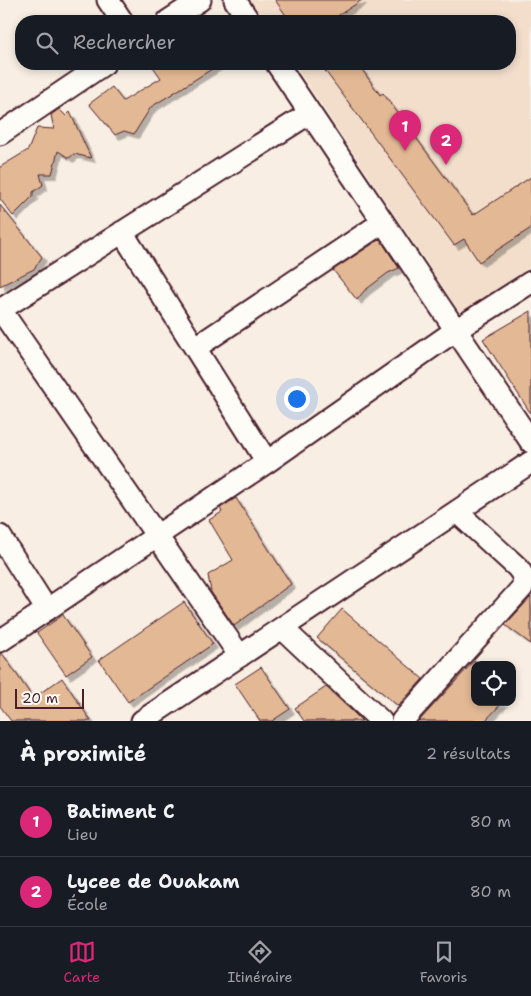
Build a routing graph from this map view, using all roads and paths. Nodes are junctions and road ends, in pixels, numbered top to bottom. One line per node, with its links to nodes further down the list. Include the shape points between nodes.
1 (108, 0): 4 (street)
2 (200, 0): 5 (street)
3 (235, 0): 6 (street)
4 (118, 15)
5 (177, 15)
6 (245, 15)
7 (95, 70): 10 (street)
8 (281, 70): 9 (street)
9 (310, 113): 11 (street); 12 (street)
10 (0, 134)
11 (383, 222): 15 (street); 16 (street)
12 (122, 232): 14 (street); 16 (street)
13 (531, 282): 15 (street)
14 (0, 310): 22 (street)
15 (456, 330): 17 (street); 18 (street)
16 (195, 348): 18 (street)
17 (531, 442)
18 (267, 462): 22 (street)
19 (531, 462): 20 (street)
20 (457, 512): 24 (street); 29 (street, via 517,567 524,582)
21 (0, 536): 23 (street)
22 (157, 536): 23 (street); 26 (street)
23 (47, 610): 25 (street)
24 (282, 628): 26 (street); 28 (street)
25 (0, 641)
26 (240, 656): 27 (street)
27 (142, 721)
28 (381, 721)
29 (402, 721)

